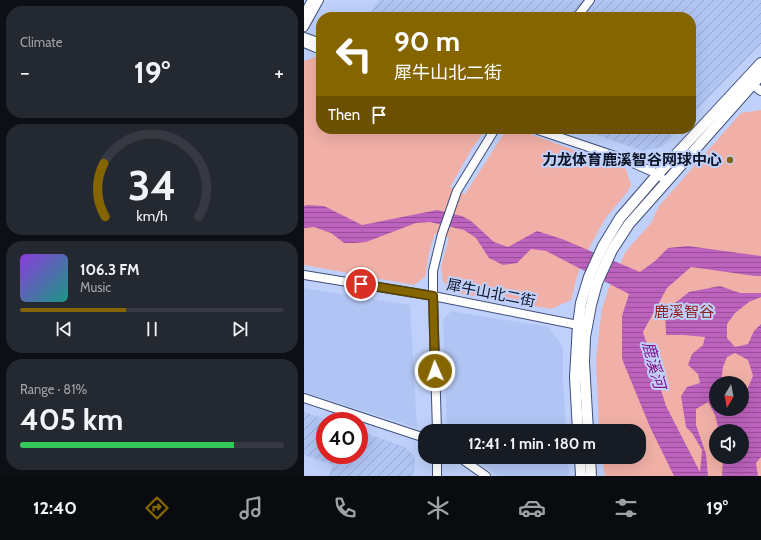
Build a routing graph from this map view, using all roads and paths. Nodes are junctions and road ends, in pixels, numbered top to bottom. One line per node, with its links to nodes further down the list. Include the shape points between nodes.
1 (312, 0): 5 (street)
2 (320, 0): 6 (street)
3 (590, 0): 4 (street)
4 (581, 12)
5 (304, 14)
6 (304, 27)
7 (304, 37): 8 (street)
8 (316, 41)
9 (304, 43): 10 (street)
10 (316, 48)
11 (761, 63): 15 (main road)
12 (761, 75): 13 (main road)
13 (752, 84): 14 (street); 21 (main road)
14 (761, 91)
15 (696, 133)
16 (493, 134): 24 (street, via 458,191 442,234 433,272)
17 (550, 134): 20 (street)
18 (566, 134): 20 (street, via 631,157)
19 (695, 134): 20 (main road)
20 (660, 172): 21 (street); 22 (main road)
21 (669, 178): 22 (main road)
22 (625, 221): 25 (main road, via 600,252 589,277)
23 (304, 274): 24 (street, 犀牛山北二街)
24 (433, 296): 26 (street, 犀牛山北二街); 28 (street)
25 (586, 304): 26 (main road); 30 (main road, via 584,362)
26 (578, 325): 29 (main road, via 575,376)
27 (304, 398): 31 (street)
28 (437, 424)
29 (578, 424)
30 (588, 424)
31 (418, 436)
32 (437, 464): 36 (street)
33 (469, 464): 37 (street)
34 (580, 464): 38 (main road)
35 (590, 464): 39 (main road)
36 (437, 476)
37 (486, 476)
38 (581, 476)
39 (591, 476)

